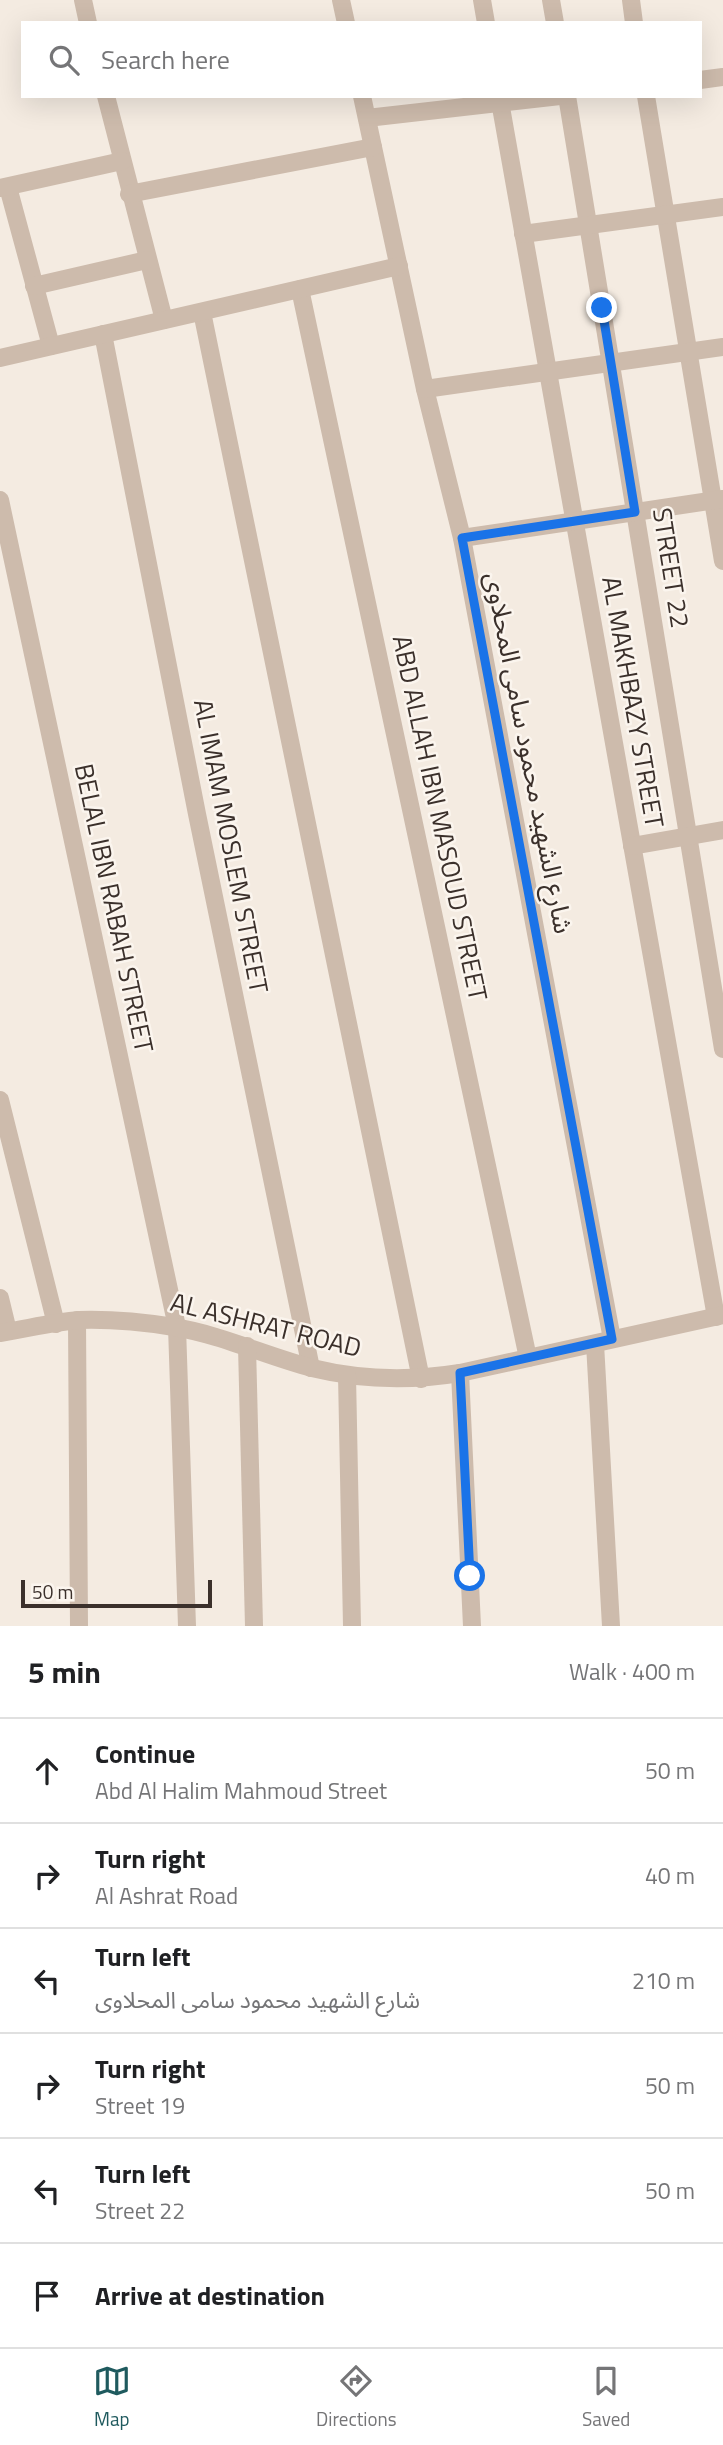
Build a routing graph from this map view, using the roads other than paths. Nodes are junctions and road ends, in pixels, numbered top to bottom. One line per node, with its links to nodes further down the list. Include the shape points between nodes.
1 (83, 0): 6 (street)
2 (341, 0): 7 (street)
3 (482, 0): 8 (street)
4 (551, 0): 9 (street)
5 (631, 0): 10 (street)
6 (88, 21)
7 (346, 21)
8 (486, 21)
9 (555, 21)
10 (634, 21)
11 (723, 77): 12 (street)
12 (702, 80)
13 (106, 98): 21 (street)
14 (362, 98): 19 (street, شارع الشهيد محمود سامى المحلاوى)
15 (530, 98): 18 (street)
16 (567, 98): 26 (street, STREET 22)
17 (646, 98): 25 (street)
18 (499, 100): 19 (street); 27 (street, AL MAKHBAZY STREET)
19 (367, 118): 20 (street, شارع الشهيد محمود سامى المحلاوى)
20 (373, 147): 23 (street); 29 (street, شارع الشهيد محمود سامى المحلاوى)
21 (121, 161): 22 (street); 23 (street)
22 (4, 188): 30 (street)
23 (129, 194): 28 (street)
24 (723, 207): 25 (street)
25 (666, 215): 26 (street); 37 (street)
26 (588, 225): 27 (street); 39 (street, STREET 22)
27 (523, 234): 40 (street, AL MAKHBAZY STREET)
28 (147, 260): 30 (street); 33 (street)
29 (399, 266): 31 (street); 41 (street, شارع الشهيد محمود سامى المحلاوى)
30 (34, 286): 35 (street)
31 (300, 289): 32 (street); 61 (street, ABD ALLAH IBN MASOUD STREET)
32 (202, 312): 33 (street); 65 (street)
33 (164, 320): 34 (street)
34 (103, 334): 35 (street); 62 (street, AL IMAM MOSLEM STREET)
35 (51, 346): 38 (street)
36 (723, 347): 37 (street)
37 (688, 352): 39 (street); 43 (street)
38 (0, 358)
39 (611, 363): 40 (street); 44 (street, STREET 22)
40 (548, 372): 41 (street); 45 (street, AL MAKHBAZY STREET)
41 (425, 389): 46 (street, شارع الشهيد محمود سامى المحلاوى)
42 (0, 500): 57 (street, BELAL IBN RABAH STREET)
43 (718, 500): 44 (street); 47 (street)
44 (635, 512): 45 (street); 49 (street, STREET 22)
45 (575, 521): 46 (street); 50 (street, AL MAKHBAZY STREET)
46 (462, 538): 59 (street, شارع الشهيد محمود سامى المحلاوى)
47 (723, 561)
48 (723, 830): 49 (street)
49 (688, 836): 50 (street); 51 (street, STREET 22)
50 (632, 846): 54 (street, AL MAKHBAZY STREET)
51 (723, 1049)
52 (0, 1100): 56 (street)
53 (0, 1298): 58 (street)
54 (720, 1316): 59 (street, AL ASHRAT ROAD)
55 (77, 1320): 56 (street, AL ASHRAT ROAD); 57 (street, AL ASHRAT ROAD); 66 (street)
56 (56, 1324): 58 (street, AL ASHRAT ROAD)
57 (177, 1327): 60 (street, AL ASHRAT ROAD); 67 (street, BELAL IBN RABAH STREET)
58 (4, 1332)
59 (604, 1342): 61 (street, AL ASHRAT ROAD); 71 (street, شارع الشهيد محمود سامى المحلاوى)
60 (247, 1346): 62 (street, AL ASHRAT ROAD); 68 (street)
61 (528, 1358): 63 (street, AL ASHRAT ROAD)
62 (311, 1368): 64 (street, AL ASHRAT ROAD)
63 (460, 1373): 65 (street, AL ASHRAT ROAD); 70 (street)
64 (347, 1375): 65 (street, AL ASHRAT ROAD); 69 (street)
65 (421, 1379)
66 (79, 1626)
67 (187, 1626)
68 (254, 1626)
69 (352, 1626)
70 (472, 1626)
71 (611, 1626)

